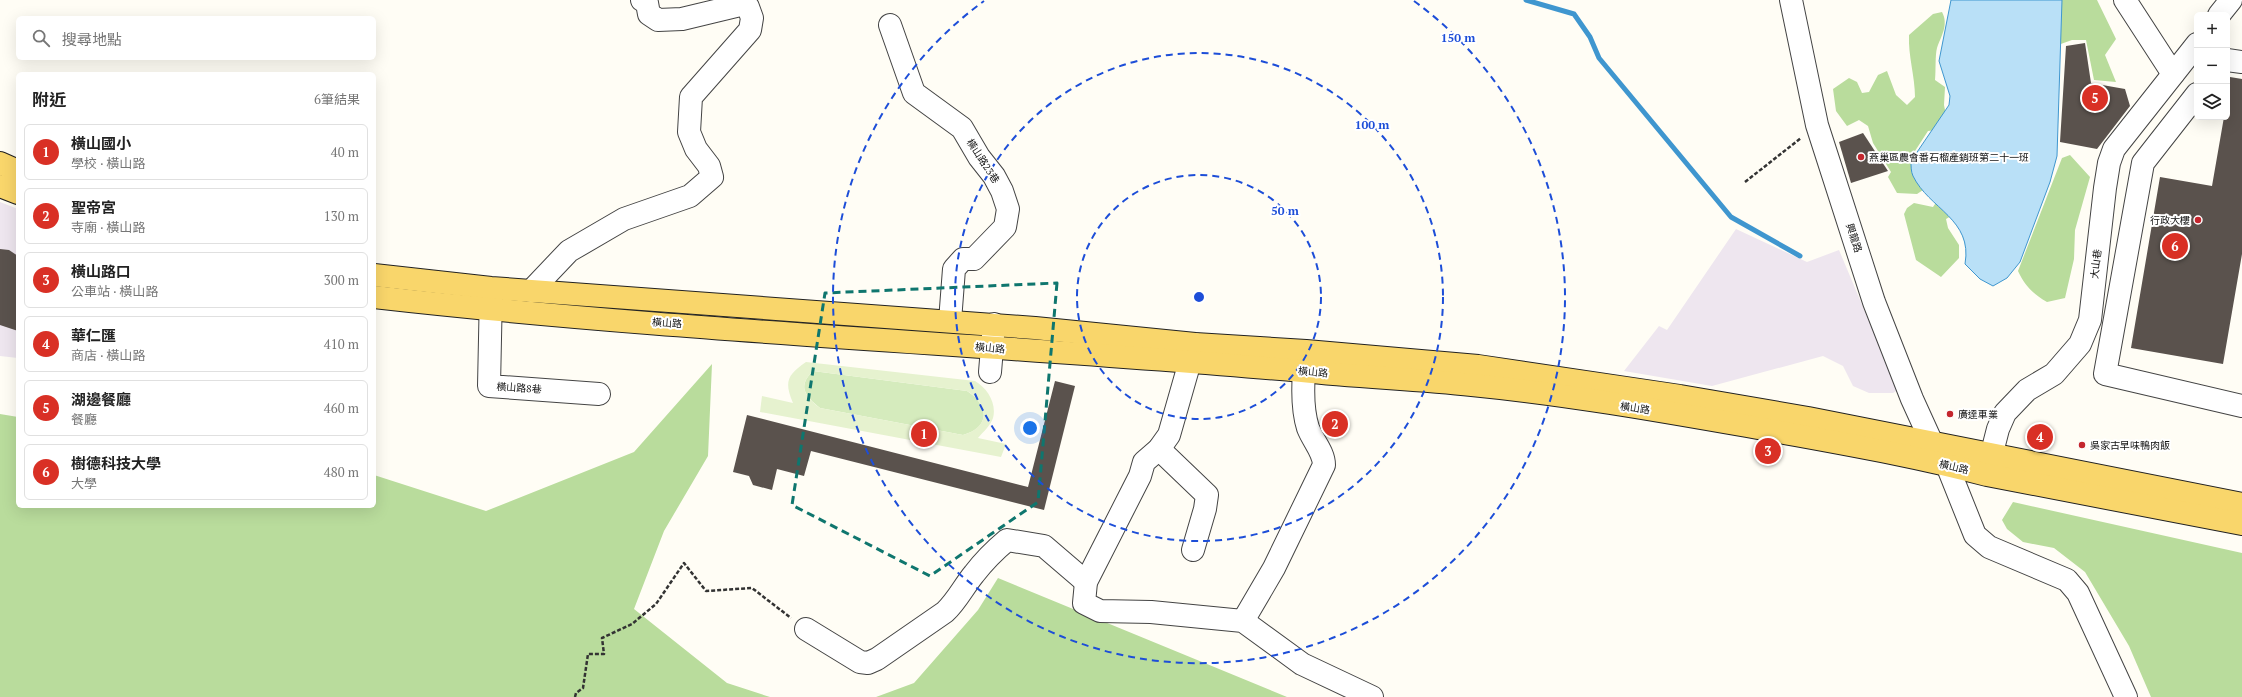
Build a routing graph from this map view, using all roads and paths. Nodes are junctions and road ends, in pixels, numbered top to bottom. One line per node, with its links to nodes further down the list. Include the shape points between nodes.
1 (642, 0): 20 (street, via 647,3 649,14 658,20 682,19 740,5 748,7 752,18 750,30 691,97 689,132 696,149 710,166 712,176 690,196 624,220 569,251)
2 (1791, 0): 12 (street, 興龍路)
3 (2125, 0): 10 (street)
4 (2231, 0): 5 (street)
5 (2222, 12)
6 (890, 25): 23 (street, 橫山路23巷, via 914,93 962,128 994,176 1008,209 1005,227 991,243 974,259 963,259 954,269)
7 (2194, 48): 10 (street, 大山巷)
8 (2230, 60): 9 (street)
9 (2242, 62)
10 (2173, 74): 34 (street, 大山巷, via 2114,149 2109,163 2090,320 2080,344 2054,374 2027,390 2005,413)
11 (2194, 98): 30 (street, via 2143,163 2105,374)
12 (1817, 125): 15 (path); 31 (street, 興龍路, via 1874,302)
13 (0, 163): 14 (main road)
14 (16, 170)
15 (1745, 182)
16 (0, 186): 17 (main road)
17 (16, 192)
18 (376, 275): 19 (main road, 橫山路)
19 (490, 288): 20 (main road, 橫山路); 22 (street, 橫山路8巷)
20 (531, 291): 23 (main road, 橫山路)
21 (376, 297): 22 (main road, 橫山路)
22 (491, 310): 25 (main road, 橫山路); 29 (street, 橫山路8巷, via 489,386)
23 (950, 321): 24 (main road, 橫山路)
24 (994, 324): 25 (street); 26 (main road, 橫山路)
25 (992, 348): 26 (main road, 橫山路); 28 (street)
26 (1193, 353): 27 (main road, 橫山路); 32 (street, via 1168,435)
27 (1305, 361): 31 (main road, 橫山路, via 1478,366 1808,418); 33 (main road, 橫山路, via 1666,412); 39 (street, via 1305,413 1308,428 1324,458 1324,465 1274,568)
28 (990, 372)
29 (599, 394)
30 (2242, 406)
31 (1932, 443): 33 (street, 興龍路); 34 (main road, 橫山路)
32 (1159, 449): 37 (street, via 1207,495); 38 (street, via 1144,462 1140,476)
33 (1947, 465): 34 (main road, 橫山路); 43 (street, 興龍路, via 1976,535 1989,547 2067,580 2078,593)
34 (1989, 465): 35 (main road, 橫山路); 36 (main road, 橫山路)
35 (2242, 504)
36 (2242, 524)
37 (1193, 550)
38 (1086, 582): 39 (street, via 1084,603 1100,611 1151,612); 40 (street, via 1044,546 1007,540 974,574 945,612 872,661 860,662)
39 (1243, 621): 42 (street, via 1302,664)
40 (806, 629): 41 (path, via 752,588 706,592 684,563 656,604 632,624 602,638 604,654 588,654 583,688 576,693)
41 (576, 697)
42 (1372, 697)
43 (2126, 697)

